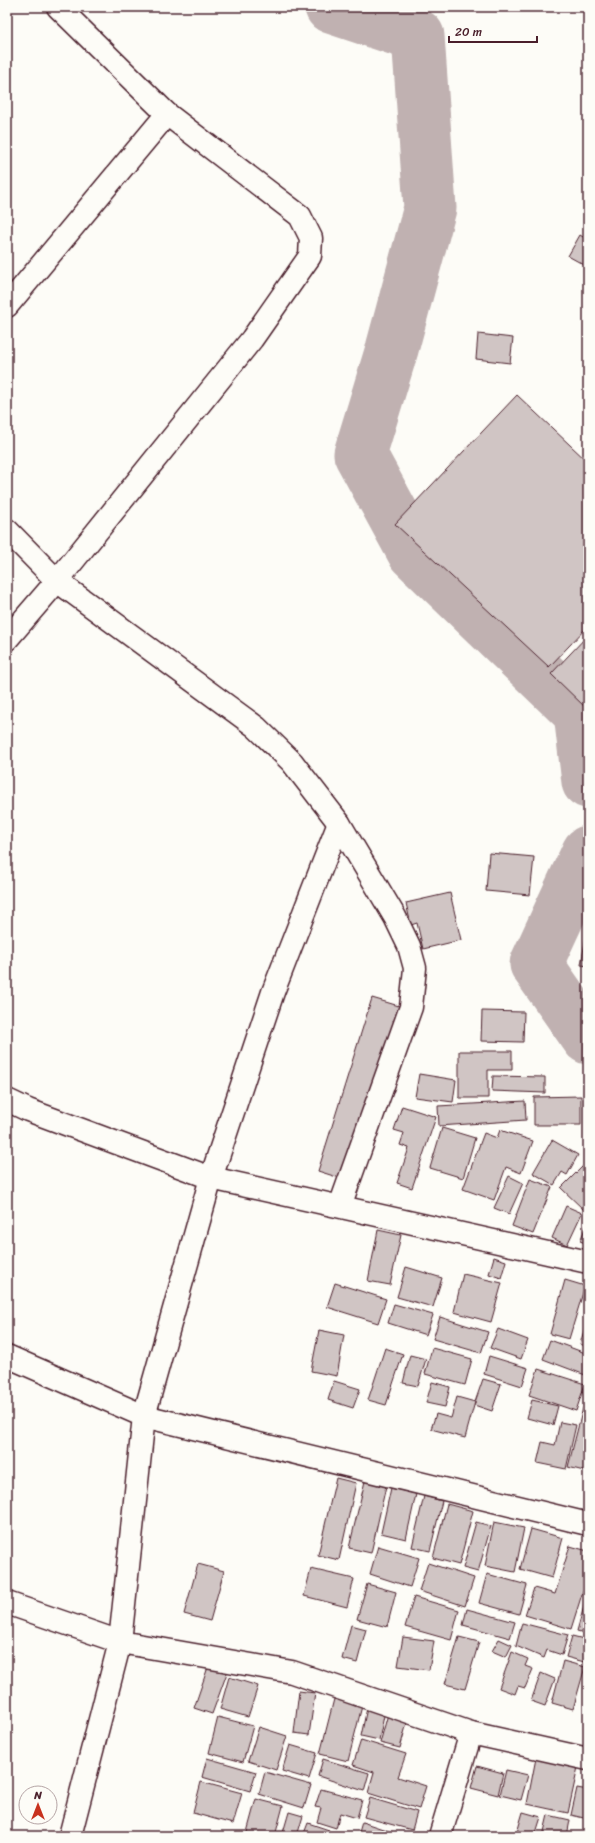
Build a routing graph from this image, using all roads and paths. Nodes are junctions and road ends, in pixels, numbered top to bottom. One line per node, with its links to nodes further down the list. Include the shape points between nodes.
1 (58, 7): 2 (street)
2 (167, 114): 3 (street); 5 (street, via 300,216 311,238 310,256 252,339)
3 (7, 306)
4 (7, 530): 5 (street)
5 (57, 581): 6 (street); 7 (street, via 256,727 292,762)
6 (7, 639)
7 (339, 823): 9 (street, via 273,992); 10 (street, via 395,917 409,946 415,968 411,1007)
8 (7, 1100): 9 (street)
9 (210, 1178): 10 (street); 13 (street)
10 (340, 1206): 11 (street)
11 (588, 1262)
12 (7, 1356): 13 (street)
13 (144, 1416): 14 (street); 16 (street)
14 (588, 1524)
15 (7, 1603): 16 (street)
16 (120, 1642): 17 (street, via 292,1672); 19 (street)
17 (470, 1733): 18 (street); 20 (street)
18 (588, 1759)
19 (70, 1836)
20 (440, 1836)

